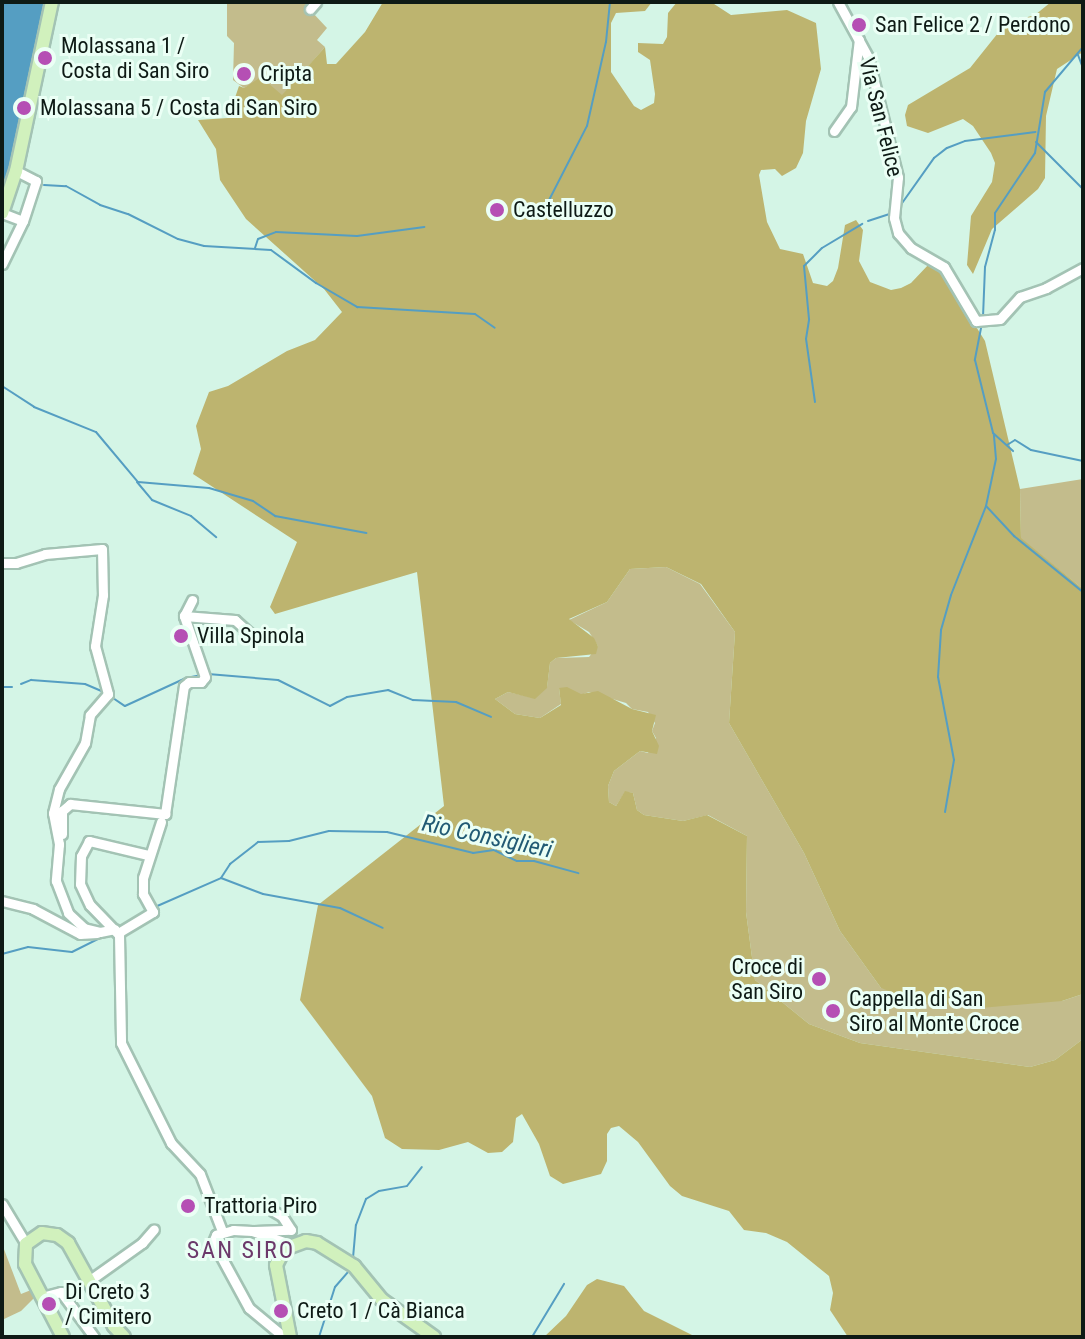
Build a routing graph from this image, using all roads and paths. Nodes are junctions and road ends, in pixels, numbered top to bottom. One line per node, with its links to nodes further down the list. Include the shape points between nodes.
1 (52, 2): 5 (main road)
2 (838, 2): 3 (street, Via San Felice)
3 (859, 39): 4 (street, via 851,107); 9 (street, Via San Felice, via 898,177 896,210 904,242 944,267 976,321 1000,319 1020,297)
4 (834, 131)
5 (16, 171): 6 (main road); 7 (street, via 36,181)
6 (2, 213): 7 (street)
7 (23, 221): 8 (street)
8 (2, 264)
9 (1083, 268)
10 (2, 563): 18 (street, via 102,549 103,595 95,646 106,693 90,715 85,743 59,789 53,813 59,844 55,875 64,904 79,925)
11 (192, 600): 12 (street)
12 (184, 616): 13 (street, via 235,620); 17 (street, via 204,674 201,682 184,686 166,812 74,804 63,809 60,875 70,908 89,926)
13 (254, 637)
14 (161, 822): 15 (street)
15 (148, 855): 17 (street, via 142,891 152,908); 17 (street, via 96,840 85,844 80,884 90,905)
16 (2, 901): 18 (street, via 33,909 76,933)
17 (115, 929): 18 (street); 22 (street, via 121,1043 171,1143 200,1174)
18 (100, 932)
19 (2, 1204): 24 (street)
20 (273, 1211): 23 (street, via 291,1230)
21 (154, 1229): 26 (street)
22 (222, 1231): 23 (street); 31 (street, via 213,1242 220,1261 249,1308)
23 (252, 1231): 25 (street)
24 (26, 1244): 26 (main road, via 42,1233 57,1235 68,1243); 27 (main road, via 25,1264)
25 (290, 1244): 32 (main road, via 276,1270); 33 (main road, via 317,1243 354,1266 382,1300)
26 (90, 1280): 30 (main road)
27 (45, 1295): 28 (main road); 29 (street, via 61,1292)
28 (63, 1337)
29 (94, 1337)
30 (124, 1337)
31 (284, 1337)
32 (290, 1337)
33 (434, 1337)

